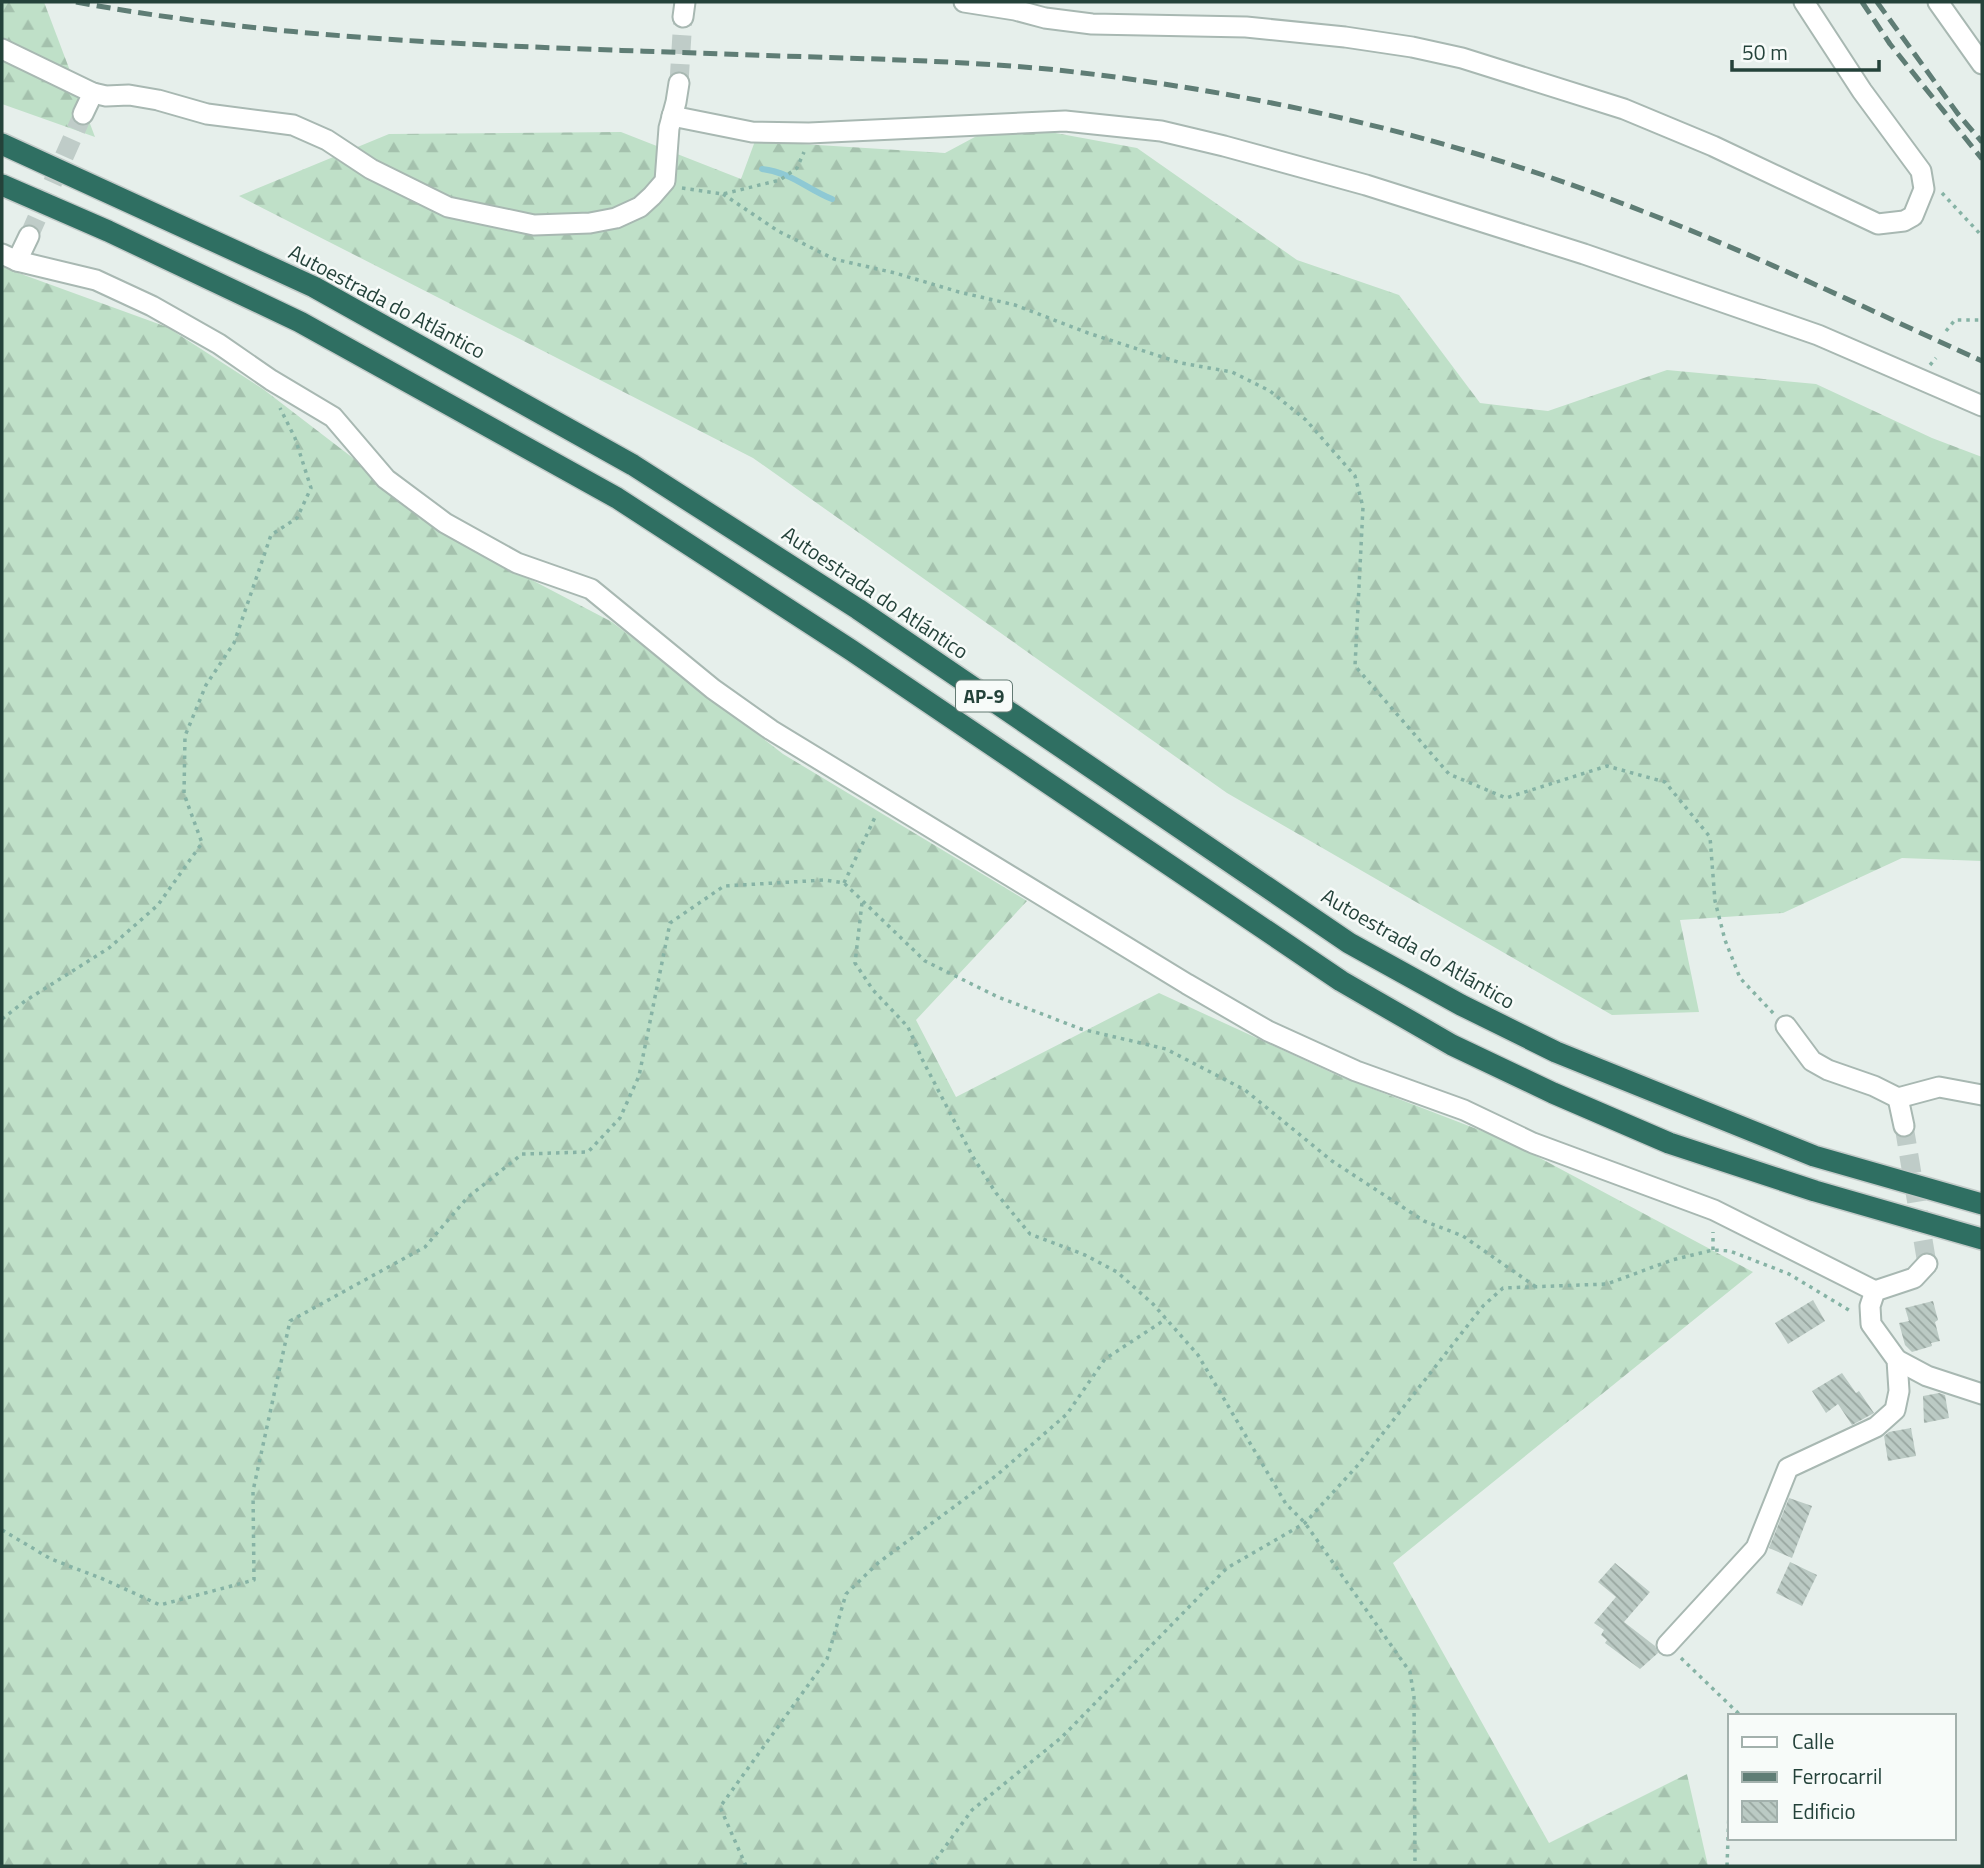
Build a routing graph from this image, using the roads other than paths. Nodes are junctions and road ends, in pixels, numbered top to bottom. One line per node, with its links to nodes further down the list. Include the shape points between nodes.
1 (964, 2): 2 (street, via 1092,24 1246,27 1358,39 1462,58 1624,109 1878,224 1905,222 1913,216 1924,189 1921,171)
2 (1804, 2)
3 (1938, 2): 5 (street)
4 (2, 49): 7 (street)
5 (1982, 64)
6 (678, 83): 9 (street)
7 (93, 93): 8 (street); 9 (street, via 129,95 207,114 293,125 448,207 534,225 590,223 640,207 665,181)
8 (83, 114)
9 (670, 122): 14 (street, via 752,132 1065,121 1161,131 1366,185 1597,258 1818,335)
10 (2, 144): 19 (highway, Autoestrada do Atlántico / AP-9, via 314,287 633,465 858,609 1349,943 1461,1005 1556,1052 1814,1156)
11 (2, 185): 20 (highway, AP-9, via 300,322 617,498 1341,981 1452,1045 1669,1143)
12 (29, 236): 13 (street)
13 (9, 258): 22 (street, via 96,280 219,344 333,417 386,479 446,523 517,563 591,589 771,730 1268,1031 1356,1071 1464,1110 1533,1143 1714,1210)
14 (1982, 407)
15 (1786, 1026): 17 (street, via 1812,1061)
16 (1982, 1095): 17 (street, via 1939,1087)
17 (1898, 1098): 18 (street)
18 (1905, 1126)
19 (1982, 1204)
20 (1982, 1239)
21 (1927, 1264): 22 (street, via 1914,1278)
22 (1875, 1292): 23 (street, via 1871,1324)
23 (1897, 1360): 24 (street, via 1927,1376); 25 (street, via 1895,1410 1877,1427 1788,1468 1756,1548)
24 (1982, 1394)
25 (1667, 1645)

